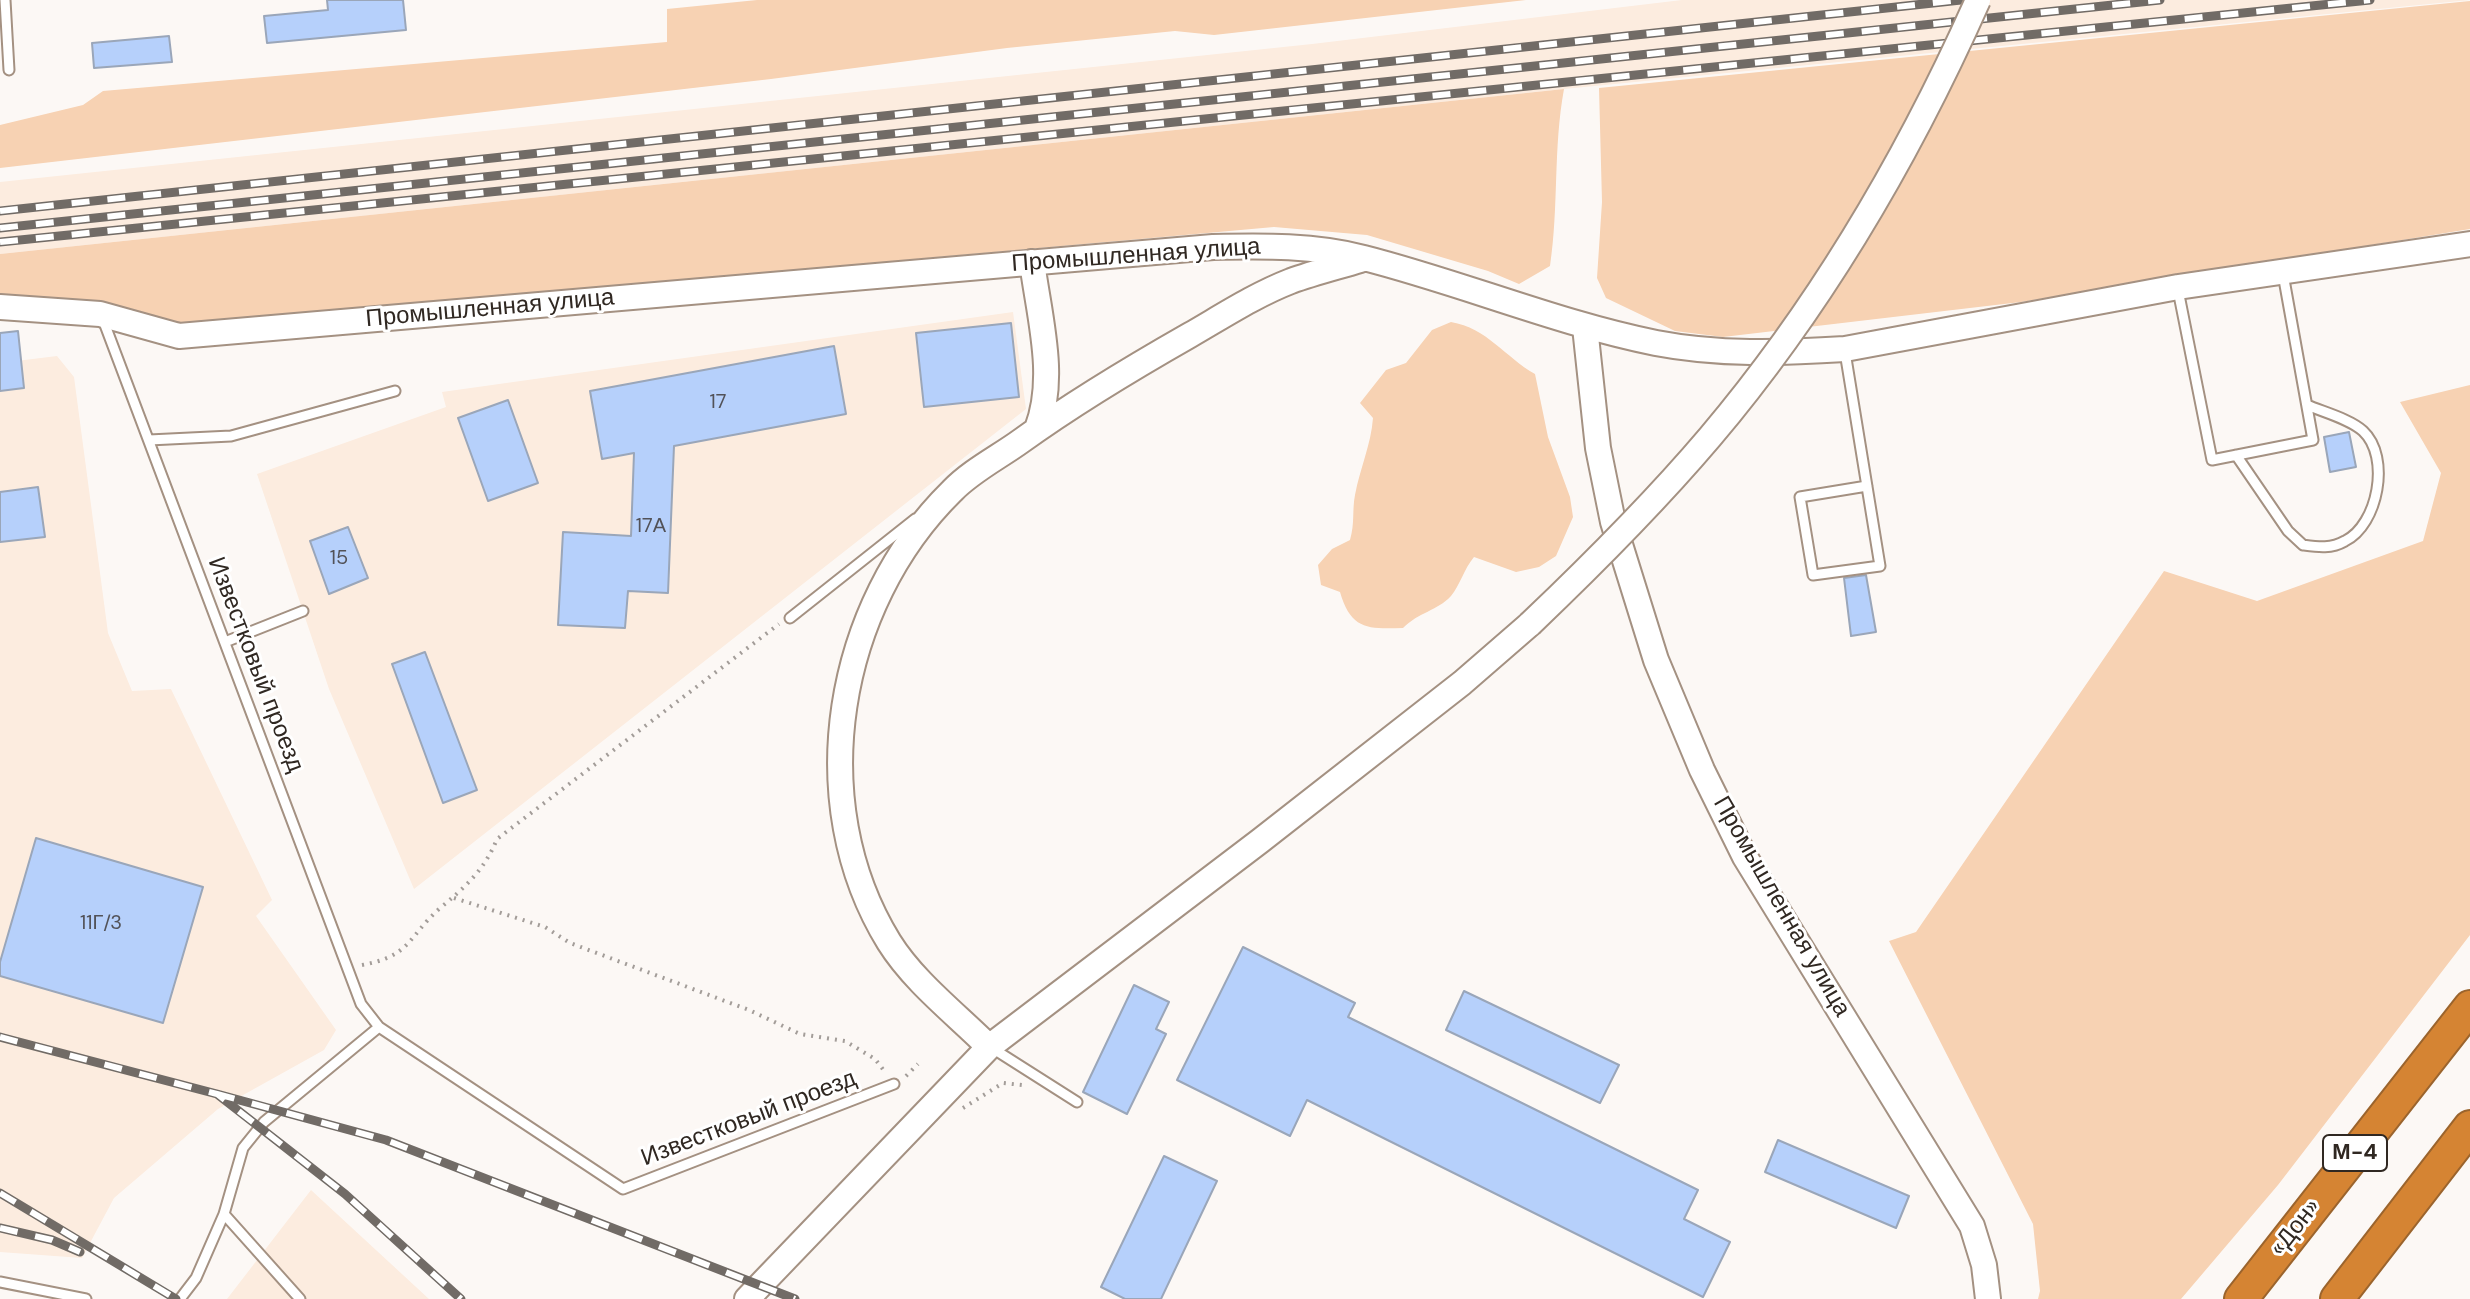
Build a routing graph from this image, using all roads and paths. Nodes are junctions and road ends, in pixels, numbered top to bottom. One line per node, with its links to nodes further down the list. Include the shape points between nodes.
1 (5, 0): 3 (lane)
2 (1978, 0): 27 (street, bridge, via 1884,186 1761,374 1662,492 1530,624 1462,683)
3 (9, 70)
4 (2470, 244): 7 (street)
5 (1367, 258): 6 (street, Промышленная улица, via 1272,246); 11 (street, Промышленная улица); 15 (street, via 1252,299)
6 (1032, 262): 10 (street, Промышленная улица, via 179,336); 15 (street, via 1047,382)
7 (2282, 271): 8 (street); 14 (lane)
8 (2178, 287): 12 (street); 17 (lane, via 2212,460)
9 (0, 307): 10 (street, Промышленная улица)
10 (100, 314): 16 (lane, Известковый проезд)
11 (1585, 327): 12 (street, via 1719,351); 39 (street, Промышленная улица, via 1598,448 1613,522 1656,660 1745,857 1972,1226)
12 (1845, 349): 18 (lane)
13 (395, 391): 16 (lane, via 231,436)
14 (2307, 405): 17 (lane, via 2313,440); 17 (lane, via 2362,430 2375,453 2376,493 2359,531 2348,540 2333,546 2303,545)
15 (1037, 429): 19 (street)
16 (149, 440): 22 (lane, Известковый проезд)
17 (2236, 455)
18 (1867, 486): 18 (lane, via 1880,566 1813,575 1800,497)
19 (952, 490): 21 (lane); 27 (street, via 903,552 871,610 850,670 840,723 839,777 848,841 889,942)
20 (303, 611): 22 (lane)
21 (790, 618): 23 (path, via 767,630 497,839 488,862)
22 (225, 642): 24 (lane, Известковый проезд)
23 (454, 898): 24 (path, via 412,943 387,960); 29 (path, via 545,927 570,943 800,1034 845,1041 875,1059)
24 (348, 968): 26 (lane, Известковый проезд, via 361,1004)
25 (2470, 1007): 40 (highway, «Дон» / М-4)
26 (379, 1027): 29 (lane, Известковый проезд, via 623,1189); 33 (lane, via 259,1126 243,1148)
27 (989, 1047): 28 (lane); 38 (street)
28 (1039, 1078): 30 (lane); 31 (path, via 1022,1085 1003,1083)
29 (894, 1084)
30 (1077, 1102)
31 (961, 1110)
32 (2470, 1127): 41 (highway)
33 (224, 1214): 36 (lane, via 196,1278); 37 (lane)
34 (0, 1282): 35 (lane)
35 (86, 1299)
36 (180, 1299)
37 (300, 1299)
38 (747, 1299)
39 (1988, 1299)
40 (2241, 1299)
41 (2337, 1299)

